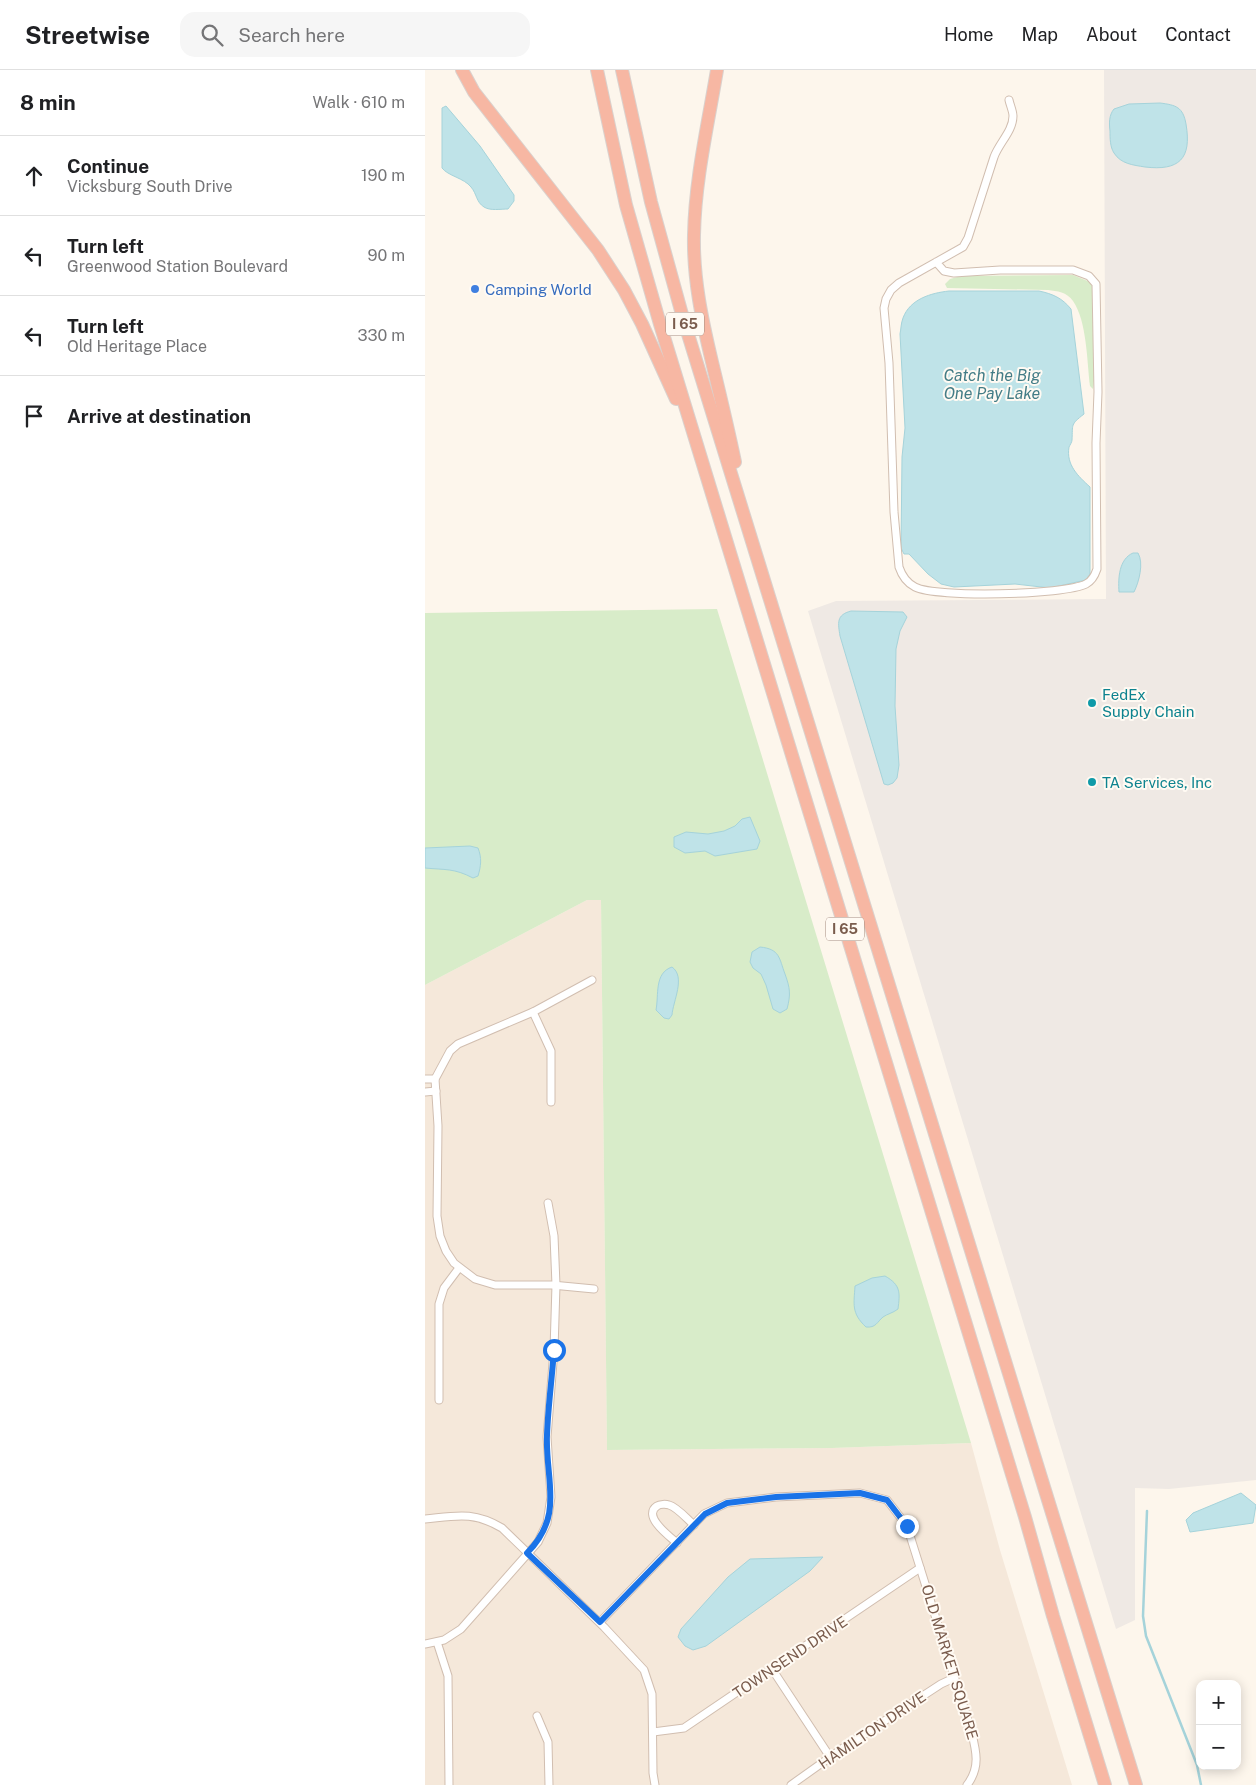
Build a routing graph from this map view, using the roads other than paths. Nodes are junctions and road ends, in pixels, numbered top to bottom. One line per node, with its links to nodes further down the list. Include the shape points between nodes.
1 (462, 70): 7 (highway, via 474,92 598,250 624,290)
2 (597, 70): 7 (highway, I 65, via 626,205)
3 (622, 70): 8 (highway, I 65, via 651,202)
4 (717, 70): 8 (highway, via 695,210 695,264 706,337)
5 (1009, 100): 6 (street, via 1013,116 1010,131 998,146 968,238 963,247)
6 (936, 262): 6 (street, via 944,271 954,272 1073,270 1089,276 1096,284 1097,569 1087,583 1054,592 936,592 917,588 901,575 894,512 884,308 895,286)
7 (696, 445): 39 (highway, I 65)
8 (762, 574): 40 (highway, I 65)
9 (592, 980): 10 (street)
10 (533, 1012): 12 (street, via 458,1044 450,1051); 15 (street, via 551,1050)
11 (425, 1079): 12 (street)
12 (435, 1079): 13 (street)
13 (436, 1091): 14 (street); 17 (street, via 438,1223 446,1252)
14 (425, 1092)
15 (551, 1102)
16 (547, 1204): 18 (street, via 554,1236)
17 (459, 1268): 18 (street, via 475,1279 495,1285); 20 (street, via 444,1288 439,1304)
18 (556, 1285): 19 (street); 24 (street, via 547,1437 549,1511 543,1533)
19 (594, 1289)
20 (439, 1400)
21 (425, 1519): 24 (street, via 467,1516 487,1519 502,1528)
22 (694, 1525): 23 (street, OLD MARKET SQUARE); 23 (street, via 671,1505 656,1507 652,1517); 25 (street, OLD MARKET SQUARE, via 705,1514 727,1503 860,1493 887,1500 907,1526)
23 (677, 1543): 26 (street, OLD MARKET SQUARE)
24 (527, 1553): 26 (street); 27 (street, via 461,1629)
25 (920, 1568): 29 (street, TOWNSEND DRIVE); 30 (street, OLD MARKET SQUARE)
26 (600, 1622): 32 (street, via 644,1670 652,1694)
27 (437, 1642): 28 (street); 34 (street, via 448,1676)
28 (425, 1644)
29 (771, 1670): 32 (street, TOWNSEND DRIVE, via 684,1728); 33 (street)
30 (954, 1678): 33 (street, HAMILTON DRIVE); 38 (street, OLD MARKET SQUARE, via 977,1750 974,1773)
31 (537, 1716): 35 (street, via 548,1742)
32 (653, 1732): 36 (street)
33 (830, 1757): 37 (street, HAMILTON DRIVE)
34 (449, 1785)
35 (549, 1785)
36 (655, 1785)
37 (791, 1785)
38 (967, 1785)
39 (1105, 1785)
40 (1136, 1785)

